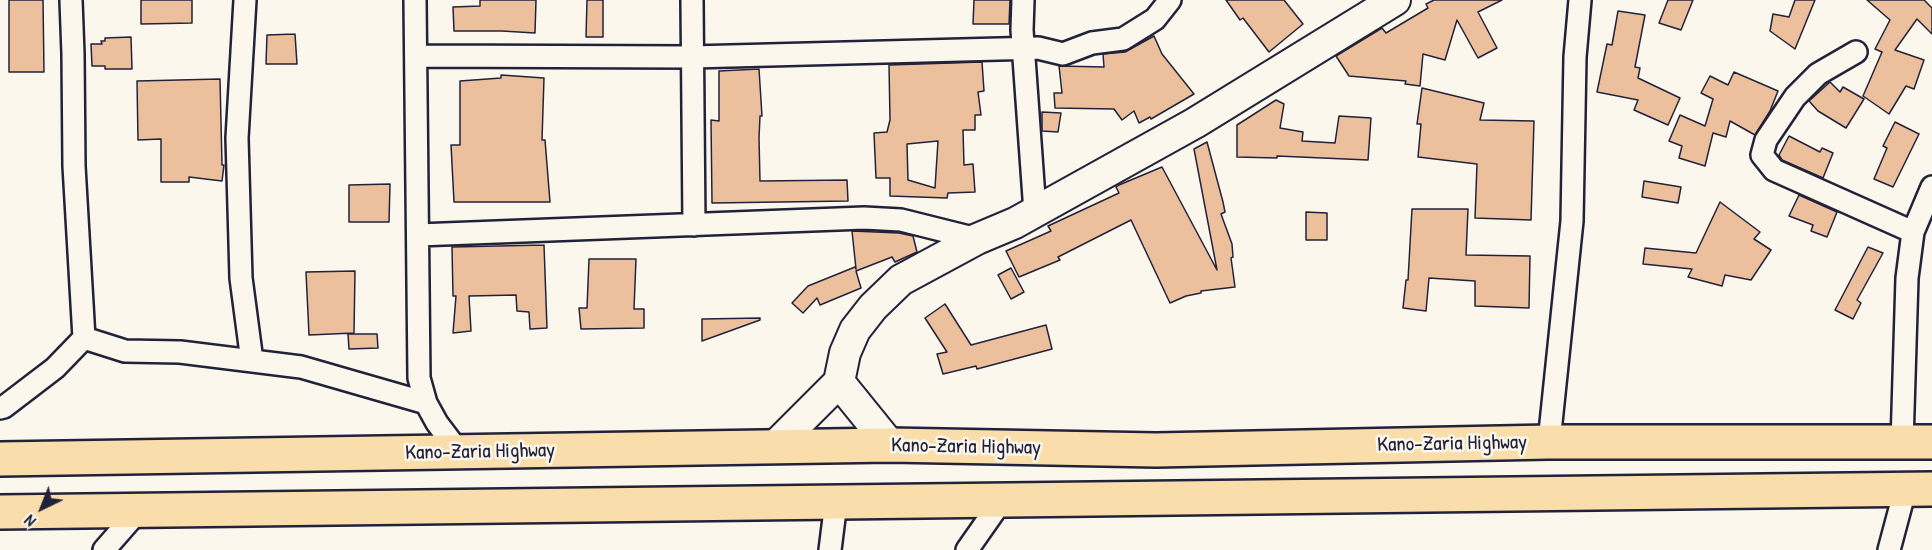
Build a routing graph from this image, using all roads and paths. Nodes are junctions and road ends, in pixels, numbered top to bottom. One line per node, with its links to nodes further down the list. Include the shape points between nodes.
1 (71, 0): 19 (street, via 74,166)
2 (245, 0): 20 (street, via 237,138 241,278)
3 (415, 0): 11 (street)
4 (692, 0): 12 (street)
5 (1023, 0): 9 (street)
6 (1170, 0): 9 (street, via 1155,19 1123,39 1092,43 1063,54)
7 (1395, 0): 14 (street, via 1195,123)
8 (1580, 0): 24 (street, via 1572,221)
9 (1024, 48): 12 (street); 14 (street)
10 (1856, 52): 16 (street, via 1818,74 1795,97 1766,140 1762,155 1774,170)
11 (416, 56): 12 (street); 17 (street)
12 (692, 57): 15 (street)
13 (1932, 188): 16 (street)
14 (1035, 212): 18 (street)
15 (694, 225): 17 (street); 18 (street, via 864,218 901,220)
16 (1913, 232): 25 (street, via 1907,278)
17 (418, 235): 22 (street, via 419,378)
18 (977, 239): 21 (street, via 901,280 873,307 855,330)
19 (84, 338): 20 (street, via 125,351 180,352); 23 (street, via 55,368)
20 (252, 361): 22 (street, via 301,367)
21 (839, 382): 26 (street); 27 (street)
22 (426, 403): 29 (street)
23 (0, 408)
24 (1549, 442): 25 (highway, Kano-Zaria Highway); 28 (highway, Kano-Zaria Highway)
25 (1917, 442)
26 (890, 445): 27 (highway, Kano-Zaria Highway); 28 (highway, Kano-Zaria Highway)
27 (774, 447): 29 (highway, Kano-Zaria Highway)
28 (1156, 450): 32 (highway)
29 (459, 452): 30 (highway, Kano-Zaria Highway)
30 (0, 459)
31 (1918, 489): 32 (highway); 40 (street)
32 (1156, 498): 33 (highway)
33 (1002, 500): 34 (highway); 39 (street)
34 (836, 502): 35 (highway); 38 (street)
35 (139, 510): 36 (highway); 37 (street)
36 (0, 512)
37 (104, 550)
38 (830, 550)
39 (967, 550)
40 (1889, 550)

